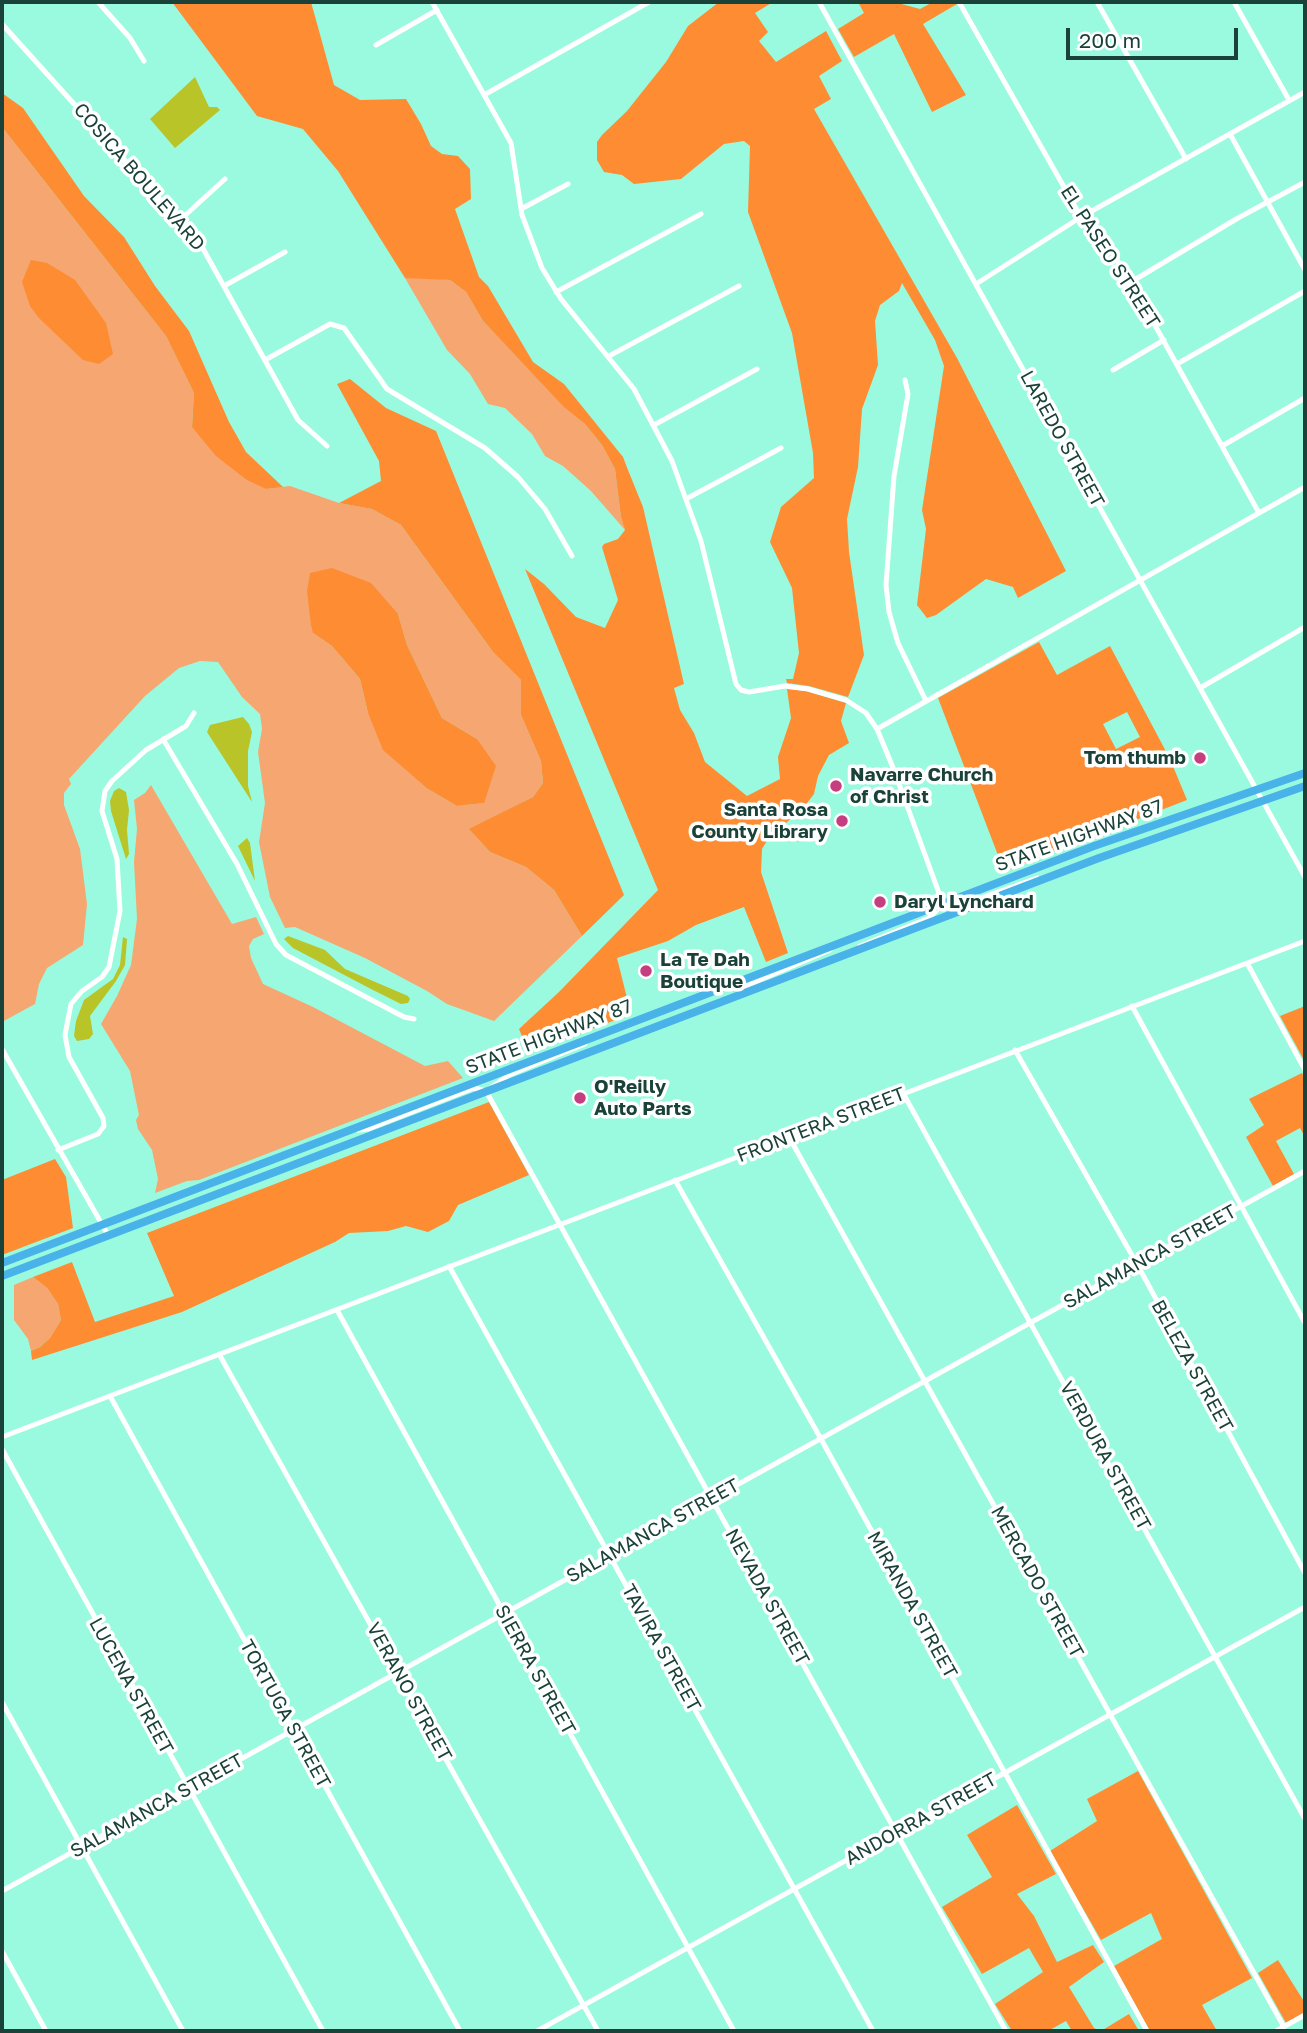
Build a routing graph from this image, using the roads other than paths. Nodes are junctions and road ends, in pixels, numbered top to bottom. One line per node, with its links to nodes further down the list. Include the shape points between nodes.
1 (99, 2): 11 (street)
2 (432, 2): 8 (street)
3 (649, 2): 13 (street)
4 (819, 2): 28 (street, LAREDO STREET)
5 (959, 2): 23 (street, EL PASEO STREET)
6 (1097, 2): 16 (street)
7 (1234, 2): 14 (street)
8 (437, 10): 10 (street); 13 (street)
9 (2, 24): 24 (street, COSICA BOULEVARD)
10 (376, 45)
11 (144, 61)
12 (1305, 92): 14 (street)
13 (484, 95): 21 (street, via 510,144)
14 (1289, 100): 15 (street)
15 (1230, 134): 16 (street); 20 (street)
16 (1186, 159): 23 (street)
17 (225, 179): 24 (street)
18 (1305, 182): 20 (street)
19 (568, 184): 21 (street)
20 (1269, 202): 26 (street); 27 (street)
21 (521, 209): 32 (street, via 536,256)
22 (701, 214): 32 (street)
23 (1081, 217): 27 (street, EL PASEO STREET, via 1091,220); 28 (street)
24 (180, 220): 29 (street, COSICA BOULEVARD, via 201,245)
25 (285, 251): 29 (street)
26 (1305, 270)
27 (1130, 282): 33 (street, EL PASEO STREET)
28 (976, 284): 49 (street, LAREDO STREET)
29 (224, 286): 35 (street, COSICA BOULEVARD)
30 (740, 286): 34 (street)
31 (1305, 291): 36 (street)
32 (556, 292): 34 (street)
33 (1164, 340): 36 (street, EL PASEO STREET); 38 (street)
34 (609, 356): 41 (street, via 635,388)
35 (265, 360): 42 (street, COSICA BOULEVARD, via 298,420); 48 (street, via 330,324 344,328 387,388 485,448 518,477 545,509)
36 (1177, 364): 43 (street, EL PASEO STREET)
37 (757, 369): 41 (street)
38 (1113, 370)
39 (905, 380): 52 (street, via 908,394 894,476 886,585 898,643)
40 (1305, 398): 43 (street)
41 (654, 425): 46 (street)
42 (327, 446)
43 (1222, 446): 47 (street, EL PASEO STREET)
44 (781, 448): 46 (street)
45 (1305, 487): 47 (street)
46 (686, 499): 54 (street, via 701,541 736,684 749,692 796,686 836,696 859,708)
47 (1259, 513): 49 (street)
48 (572, 556)
49 (1141, 582): 51 (street, LAREDO STREET); 52 (street)
50 (1305, 627): 51 (street)
51 (1200, 688): 58 (street, LAREDO STREET)
52 (926, 701): 54 (street)
53 (194, 713): 55 (street, via 186,726)
54 (877, 729): 62 (street)
55 (163, 739): 69 (street, via 228,846 276,944 286,955); 78 (street, via 129,764 105,791 102,811 117,859 120,911 109,967 71,1004 65,1035 69,1057 104,1126 98,1134)
56 (1305, 773): 58 (highway, STATE HIGHWAY 87)
57 (1305, 786): 59 (highway)
58 (1256, 789): 59 (street, LAREDO STREET); 62 (highway, STATE HIGHWAY 87)
59 (1262, 799): 60 (highway); 61 (street, LAREDO STREET)
60 (1066, 870): 62 (street, via 967,903); 65 (highway)
61 (1305, 877)
62 (943, 904): 64 (highway, STATE HIGHWAY 87); 65 (street, via 929,918 868,941)
63 (1305, 941): 66 (street, FRONTERA STREET)
64 (844, 942): 67 (street, via 744,987); 70 (highway, STATE HIGHWAY 87)
65 (845, 955): 67 (highway)
66 (1247, 963): 68 (street, FRONTERA STREET); 73 (street)
67 (741, 994): 74 (highway)
68 (1132, 1006): 72 (street, FRONTERA STREET); 81 (street)
69 (414, 1019)
70 (599, 1035): 74 (street, via 509,1075); 76 (highway, STATE HIGHWAY 87)
71 (2, 1049): 78 (street)
72 (1015, 1050): 75 (street, FRONTERA STREET); 86 (street, BELEZA STREET)
73 (1305, 1070)
74 (486, 1091): 76 (street, via 474,1088 368,1129); 82 (street, NEVADA STREET); 84 (highway)
75 (903, 1093): 77 (street, FRONTERA STREET); 90 (street, VERDURA STREET)
76 (341, 1133): 83 (highway, STATE HIGHWAY 87)
77 (789, 1138): 80 (street, FRONTERA STREET); 93 (street, MERCADO STREET)
78 (58, 1150): 83 (street)
79 (1305, 1171): 81 (street, SALAMANCA STREET)
80 (675, 1180): 82 (street, FRONTERA STREET); 96 (street, MIRANDA STREET)
81 (1241, 1206): 86 (street, SALAMANCA STREET); 91 (street)
82 (560, 1223): 87 (street, FRONTERA STREET); 98 (street, NEVADA STREET)
83 (102, 1224): 84 (street); 85 (highway, STATE HIGHWAY 87)
84 (108, 1235): 88 (highway)
85 (2, 1263)
86 (1137, 1264): 90 (street, SALAMANCA STREET); 100 (street, BELEZA STREET)
87 (449, 1266): 89 (street, FRONTERA STREET); 99 (street, TAVIRA STREET)
88 (2, 1276)
89 (337, 1310): 92 (street, FRONTERA STREET); 102 (street, SIERRA STREET)
90 (1031, 1323): 93 (street, SALAMANCA STREET); 103 (street, VERDURA STREET)
91 (1305, 1323)
92 (219, 1354): 94 (street, FRONTERA STREET); 104 (street, VERANO STREET)
93 (926, 1380): 96 (street, SALAMANCA STREET); 106 (street, MERCADO STREET)
94 (110, 1396): 95 (street, FRONTERA STREET); 107 (street, TORTUGA STREET)
95 (2, 1437)
96 (821, 1439): 98 (street, SALAMANCA STREET); 108 (street, MIRANDA STREET)
97 (2, 1450): 109 (street, LUCENA STREET)
98 (713, 1498): 99 (street, SALAMANCA STREET); 111 (street, NEVADA STREET)
99 (610, 1554): 102 (street, SALAMANCA STREET); 114 (street, TAVIRA STREET)
100 (1305, 1573)
101 (1305, 1608): 103 (street, ANDORRA STREET)
102 (505, 1614): 104 (street, SALAMANCA STREET); 115 (street, SIERRA STREET)
103 (1217, 1657): 106 (street, ANDORRA STREET); 110 (street, VERDURA STREET)
104 (398, 1672): 107 (street, SALAMANCA STREET); 117 (street, VERANO STREET)
105 (2, 1702): 112 (street)
106 (1111, 1715): 108 (street, ANDORRA STREET); 119 (street, MERCADO STREET)
107 (293, 1730): 109 (street, SALAMANCA STREET); 123 (street, TORTUGA STREET)
108 (1003, 1773): 111 (street, ANDORRA STREET); 129 (street, MIRANDA STREET)
109 (187, 1789): 112 (street, SALAMANCA STREET); 122 (street, LUCENA STREET)
110 (1305, 1819)
111 (897, 1833): 114 (street, ANDORRA STREET); 128 (street, NEVADA STREET)
112 (82, 1848): 113 (street, SALAMANCA STREET); 121 (street)
113 (2, 1891)
114 (793, 1891): 115 (street, ANDORRA STREET); 127 (street, TAVIRA STREET)
115 (688, 1948): 117 (street, ANDORRA STREET); 126 (street, SIERRA STREET)
116 (2, 1951): 120 (street)
117 (583, 2006): 124 (street, ANDORRA STREET); 125 (street, VERANO STREET)
118 (1305, 2015): 119 (street)
119 (1284, 2027): 130 (street)
120 (46, 2031)
121 (183, 2031)
122 (323, 2031)
123 (460, 2031)
124 (537, 2031)
125 (598, 2031)
126 (734, 2031)
127 (873, 2031)
128 (1006, 2031)
129 (1147, 2031)
130 (1276, 2031)

